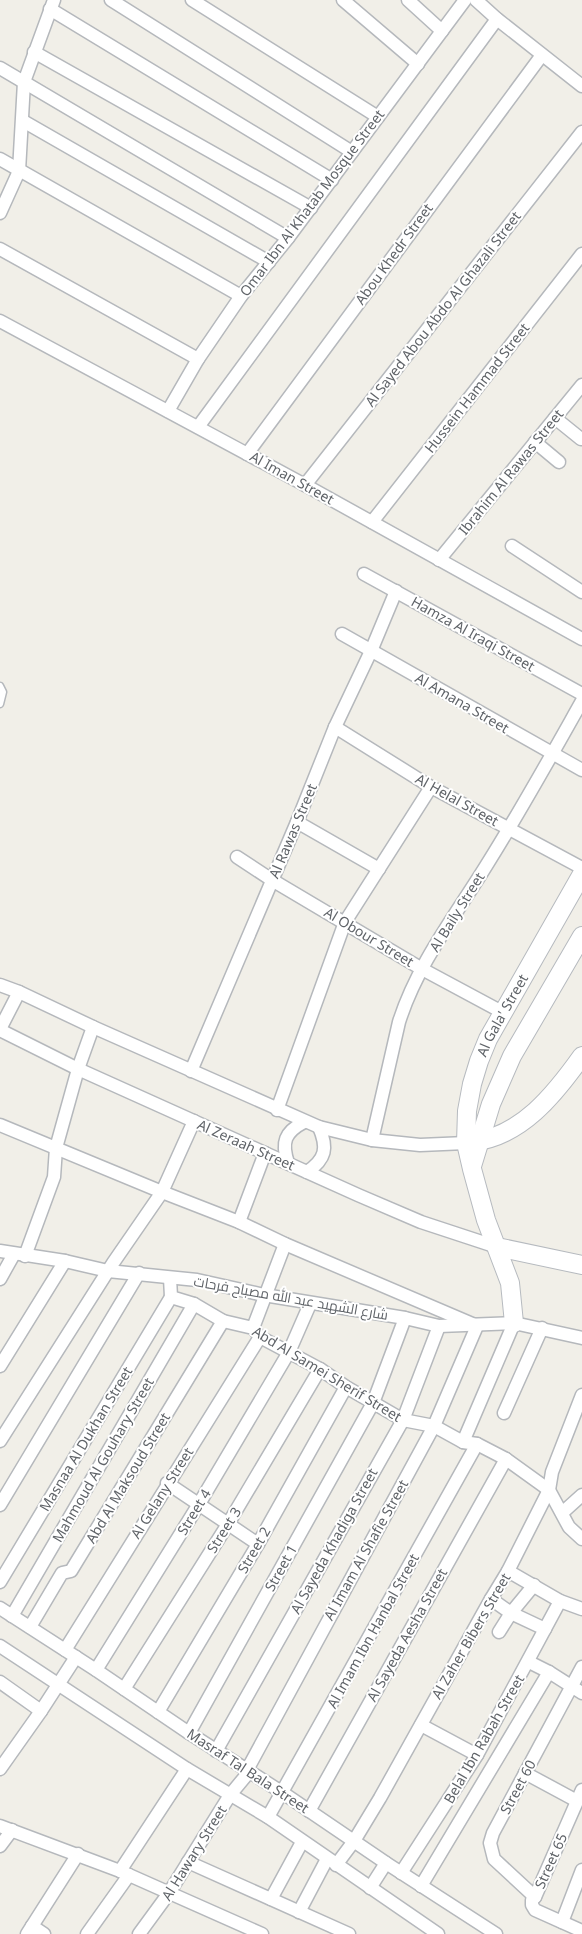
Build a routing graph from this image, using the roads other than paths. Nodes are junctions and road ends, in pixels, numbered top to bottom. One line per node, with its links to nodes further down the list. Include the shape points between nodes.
1 (111, 0): 19 (street)
2 (192, 0): 16 (street)
3 (343, 0): 12 (street)
4 (408, 0): 9 (street)
5 (465, 0): 9 (street, Omar Ibn Al Khatab Mosque Street)
6 (476, 0): 8 (street)
7 (52, 5): 10 (street); 22 (street)
8 (497, 19): 11 (street); 35 (street)
9 (442, 32): 12 (street, Omar Ibn Al Khatab Mosque Street)
10 (34, 52): 14 (street); 23 (street)
11 (542, 55): 15 (street); 38 (street, Abou Khedr Street)
12 (418, 64): 16 (street, Omar Ibn Al Khatab Mosque Street)
13 (0, 68): 14 (street)
14 (24, 82): 17 (street); 25 (street)
15 (582, 86)
16 (378, 117): 19 (street, Omar Ibn Al Khatab Mosque Street)
17 (22, 121): 21 (street); 28 (street)
18 (582, 132): 40 (street, Al Sayed Abou Abdo Al Ghazali Street)
19 (352, 152): 22 (street, Omar Ibn Al Khatab Mosque Street)
20 (0, 159): 21 (street)
21 (19, 171): 24 (street); 29 (street)
22 (332, 180): 23 (street, Omar Ibn Al Khatab Mosque Street)
23 (311, 208): 25 (street, Omar Ibn Al Khatab Mosque Street)
24 (0, 213)
25 (288, 238): 28 (street, Omar Ibn Al Khatab Mosque Street)
26 (0, 249): 31 (street)
27 (582, 254): 41 (street, Hussein Hammad Street)
28 (269, 262): 29 (street, Omar Ibn Al Khatab Mosque Street)
29 (241, 296): 31 (street, Omar Ibn Al Khatab Mosque Street)
30 (0, 321): 33 (street, Al Iman Street)
31 (198, 359): 33 (street, Omar Ibn Al Khatab Mosque Street)
32 (582, 385): 34 (street, Ibrahim Al Rawas Street)
33 (168, 411): 35 (street, Al Iman Street)
34 (555, 418): 36 (street); 37 (street, Ibrahim Al Rawas Street)
35 (198, 427): 38 (street, Al Iman Street)
36 (582, 439)
37 (535, 442): 39 (street); 43 (street, Ibrahim Al Rawas Street)
38 (247, 454): 40 (street, Al Iman Street)
39 (559, 462)
40 (305, 485): 41 (street, Al Iman Street)
41 (372, 522): 43 (street, Al Iman Street)
42 (512, 546): 46 (street)
43 (439, 560): 48 (street, Al Iman Street)
44 (364, 574): 45 (street, Hamza Al Iraqi Street)
45 (396, 591): 49 (street, Al Rawas Street); 51 (street, Hamza Al Iraqi Street)
46 (582, 592)
47 (342, 634): 49 (street, Al Amana Street)
48 (580, 635)
49 (372, 651): 54 (street, Al Rawas Street); 55 (street, Al Amana Street)
50 (0, 686): 53 (lane)
51 (582, 694)
52 (582, 701): 55 (street, Al Baily Street)
53 (0, 704)
54 (335, 727): 57 (street, Al Helal Street); 58 (street, Al Rawas Street)
55 (552, 754): 56 (street, Al Amana Street); 59 (street, Al Baily Street)
56 (582, 770)
57 (431, 787): 59 (street, Al Helal Street); 62 (street)
58 (297, 822): 62 (street); 64 (street, Al Rawas Street)
59 (510, 828): 61 (street, Al Helal Street); 68 (street, Al Baily Street)
60 (237, 857): 64 (street, Al Obour Street)
61 (582, 868)
62 (379, 869): 66 (street)
63 (582, 874): 65 (street, Al Gala' Street)
64 (272, 880): 66 (street, Al Obour Street); 76 (street, Al Rawas Street)
65 (575, 899): 71 (street, Al Gala' Street)
66 (345, 922): 68 (street, Al Obour Street); 77 (street)
67 (582, 936): 83 (street, Al Gala' Street, via 512,1056)
68 (422, 969): 71 (street, Al Obour Street); 82 (street, Al Baily Street, via 399,1022)
69 (0, 986): 70 (street)
70 (19, 992): 72 (street); 73 (street)
71 (504, 1013): 83 (street, Al Gala' Street, via 478,1061 467,1111)
72 (93, 1027): 75 (street); 76 (street)
73 (0, 1030): 75 (street, Al Zeraah Street)
74 (582, 1056): 83 (street, via 566,1079 532,1114 507,1131)
75 (78, 1069): 78 (street, Al Zeraah Street); 84 (street)
76 (191, 1071): 77 (street)
77 (277, 1110): 79 (street)
78 (194, 1121): 85 (street, Al Zeraah Street); 88 (street)
79 (304, 1122): 81 (street); 86 (street, via 285,1138 284,1151)
80 (0, 1125): 84 (street)
81 (319, 1127): 82 (street); 87 (street, via 324,1139 324,1152 318,1164)
82 (372, 1140): 83 (street, via 420,1145)
83 (474, 1142): 91 (street, Al Gala' Street, via 472,1169)
84 (56, 1148): 88 (street); 93 (street, via 54,1177)
85 (265, 1153): 86 (street, Al Zeraah Street); 89 (street)
86 (288, 1163): 87 (street, Al Zeraah Street)
87 (307, 1172): 91 (street, Al Zeraah Street, via 422,1222)
88 (162, 1192): 89 (street); 96 (street)
89 (239, 1222): 90 (street)
90 (285, 1244): 100 (street, Al Gelany Street); 108 (street)
91 (497, 1247): 95 (street); 106 (street, Al Gala' Street, via 510,1283)
92 (0, 1251): 93 (street, شارع الشهيد عبد الله مصباح فرحات)
93 (20, 1255): 94 (street, شارع الشهيد عبد الله مصباح فرحات); 99 (street)
94 (65, 1261): 96 (street, شارع الشهيد عبد الله مصباح فرحات); 113 (street)
95 (582, 1262)
96 (108, 1271): 97 (street, شارع الشهيد عبد الله مصباح فرحات); 121 (street)
97 (139, 1273): 98 (street, شارع الشهيد عبد الله مصباح فرحات); 129 (street)
98 (170, 1278): 100 (street, شارع الشهيد عبد الله مصباح فرحات, via 197,1280); 101 (street)
99 (0, 1279)
100 (264, 1295): 103 (street, شارع الشهيد عبد الله مصباح فرحات); 110 (street, Al Gelany Street)
101 (172, 1297): 102 (street, Abd Al Samei Sherif Street); 135 (street, Masnaa Al Dukhan Street)
102 (194, 1304): 105 (street, Abd Al Samei Sherif Street); 142 (street, Mahmoud Al Gouhary Street)
103 (310, 1304): 104 (street, شارع الشهيد عبد الله مصباح فرحات); 112 (street, Street 4)
104 (405, 1318): 107 (street, شارع الشهيد عبد الله مصباح فرحات); 117 (street, Street 1)
105 (223, 1321): 110 (street, Abd Al Samei Sherif Street); 143 (street, Abd Al Maksoud Street, via 72,1571 62,1573)
106 (514, 1323): 108 (street, شارع الشهيد عبد الله مصباح فرحات); 109 (street, شارع الشهيد عبد الله مصباح فرحات); 122 (street)
107 (439, 1326): 108 (street, شارع الشهيد عبد الله مصباح فرحات); 119 (street, Al Sayeda Khadiga Street)
108 (477, 1326): 120 (street, Al Imam Al Shafie Street)
109 (542, 1328): 111 (street, شارع الشهيد عبد الله مصباح فرحات); 118 (street)
110 (256, 1332): 112 (street, Abd Al Samei Sherif Street); 125 (street, Al Gelany Street)
111 (582, 1338)
112 (289, 1352): 114 (street, Abd Al Samei Sherif Street); 128 (street, Street 4)
113 (0, 1366)
114 (320, 1368): 115 (street, Abd Al Samei Sherif Street); 131 (street, Street 3)
115 (346, 1387): 117 (street, Abd Al Samei Sherif Street); 133 (street, Street 2)
116 (582, 1395): 126 (street, Al Zaher Bibers Street, via 552,1472)
117 (373, 1403): 119 (street, Abd Al Samei Sherif Street); 160 (street, Street 1)
118 (504, 1413)
119 (403, 1420): 120 (street, Abd Al Samei Sherif Street); 161 (street, Al Sayeda Khadiga Street)
120 (434, 1426): 122 (street, Abd Al Samei Sherif Street); 165 (street, Al Imam Al Shafie Street)
121 (0, 1441)
122 (463, 1442): 123 (street, Abd Al Samei Sherif Street)
123 (477, 1444): 124 (street, Abd Al Samei Sherif Street); 167 (street, Al Imam Ibn Hanbal Street)
124 (506, 1459): 126 (street, Abd Al Samei Sherif Street); 170 (street, Al Sayeda Aesha Street)
125 (167, 1483): 128 (street); 147 (street, Al Gelany Street)
126 (549, 1490): 130 (street); 134 (street, Al Zaher Bibers Street)
127 (582, 1495): 130 (street)
128 (199, 1504): 131 (street); 151 (street, Street 4)
129 (0, 1505)
130 (562, 1513): 132 (street, via 569,1527)
131 (228, 1524): 133 (street); 155 (street, Street 3)
132 (582, 1539)
133 (258, 1544): 158 (street, Street 2)
134 (508, 1571): 136 (street); 137 (street, Al Zaher Bibers Street)
135 (0, 1582)
136 (534, 1585): 138 (street); 141 (street)
137 (491, 1599): 141 (street); 159 (street, Al Zaher Bibers Street)
138 (560, 1602): 139 (street); 144 (street, Belal Ibn Rabah Street)
139 (580, 1605)
140 (0, 1608): 142 (street, Masraf Tal Bala Street)
141 (510, 1613): 144 (street); 145 (street)
142 (12, 1616): 143 (street, Masraf Tal Bala Street)
143 (30, 1627): 147 (street, Masraf Tal Bala Street)
144 (544, 1629): 149 (street, Belal Ibn Rabah Street)
145 (499, 1632)
146 (0, 1646): 154 (street, Masraf Tal Bala Street)
147 (64, 1650): 148 (street, Masraf Tal Bala Street)
148 (76, 1657): 151 (street, Masraf Tal Bala Street); 154 (street)
149 (529, 1662): 152 (street); 162 (street, Belal Ibn Rabah Street)
150 (582, 1667): 156 (street, Street 60)
151 (96, 1670): 155 (street, Masraf Tal Bala Street)
152 (549, 1672): 156 (street); 183 (street)
153 (0, 1682): 157 (street)
154 (58, 1684): 157 (street); 164 (street, Masraf Tal Bala Street)
155 (124, 1689): 158 (street, Masraf Tal Bala Street)
156 (577, 1690): 166 (street, Street 60)
157 (41, 1711): 163 (street)
158 (158, 1712): 160 (street, Masraf Tal Bala Street)
159 (421, 1725): 162 (street); 173 (street, Al Zaher Bibers Street)
160 (189, 1733): 161 (street, Masraf Tal Bala Street)
161 (216, 1751): 165 (street, Masraf Tal Bala Street)
162 (476, 1755): 182 (street, Belal Ibn Rabah Street)
163 (0, 1769)
164 (187, 1769): 169 (street, Masraf Tal Bala Street); 181 (street)
165 (248, 1771): 167 (street, Masraf Tal Bala Street); 169 (street, Al Hawary Street)
166 (525, 1773): 168 (street); 187 (street, Street 60, via 490,1842 494,1859)
167 (283, 1793): 170 (street, Masraf Tal Bala Street); 171 (street, Al Imam Ibn Hanbal Street)
168 (580, 1795): 187 (street, Street 65)
169 (230, 1796): 171 (street, Masraf Tal Bala Street); 177 (street, Al Hawary Street)
170 (309, 1811): 173 (street, Masraf Tal Bala Street)
171 (268, 1818): 174 (street, Masraf Tal Bala Street)
172 (6, 1828): 175 (street); 176 (street)
173 (354, 1840): 178 (street, Al Zaher Bibers Street); 179 (street, Masraf Tal Bala Street)
174 (302, 1842): 178 (street, Masraf Tal Bala Street); 186 (street)
175 (0, 1846)
176 (78, 1854): 181 (street); 190 (street)
177 (188, 1862): 185 (street, Al Hawary Street); 186 (street)
178 (331, 1862): 184 (street, Masraf Tal Bala Street); 188 (street, Al Zaher Bibers Street)
179 (386, 1863): 182 (street, Masraf Tal Bala Street); 184 (street)
180 (582, 1870): 189 (street)
181 (124, 1873): 185 (street); 195 (street)
182 (401, 1873): 183 (street, Masraf Tal Bala Street)
183 (421, 1886): 193 (street, Masraf Tal Bala Street)
184 (370, 1888): 199 (street, Masraf Tal Bala Street)
185 (169, 1893): 191 (street); 196 (street, Al Hawary Street)
186 (272, 1899): 188 (street)
187 (534, 1901): 189 (street, Street 60, via 535,1910)
188 (299, 1912): 198 (street)
189 (562, 1922): 192 (street, Street 60)
190 (29, 1930): 194 (street)
191 (239, 1930): 197 (street)
192 (582, 1931)
193 (487, 1932)
194 (44, 1934)
195 (87, 1934)
196 (140, 1934)
197 (262, 1934)
198 (349, 1934)
199 (438, 1934)

